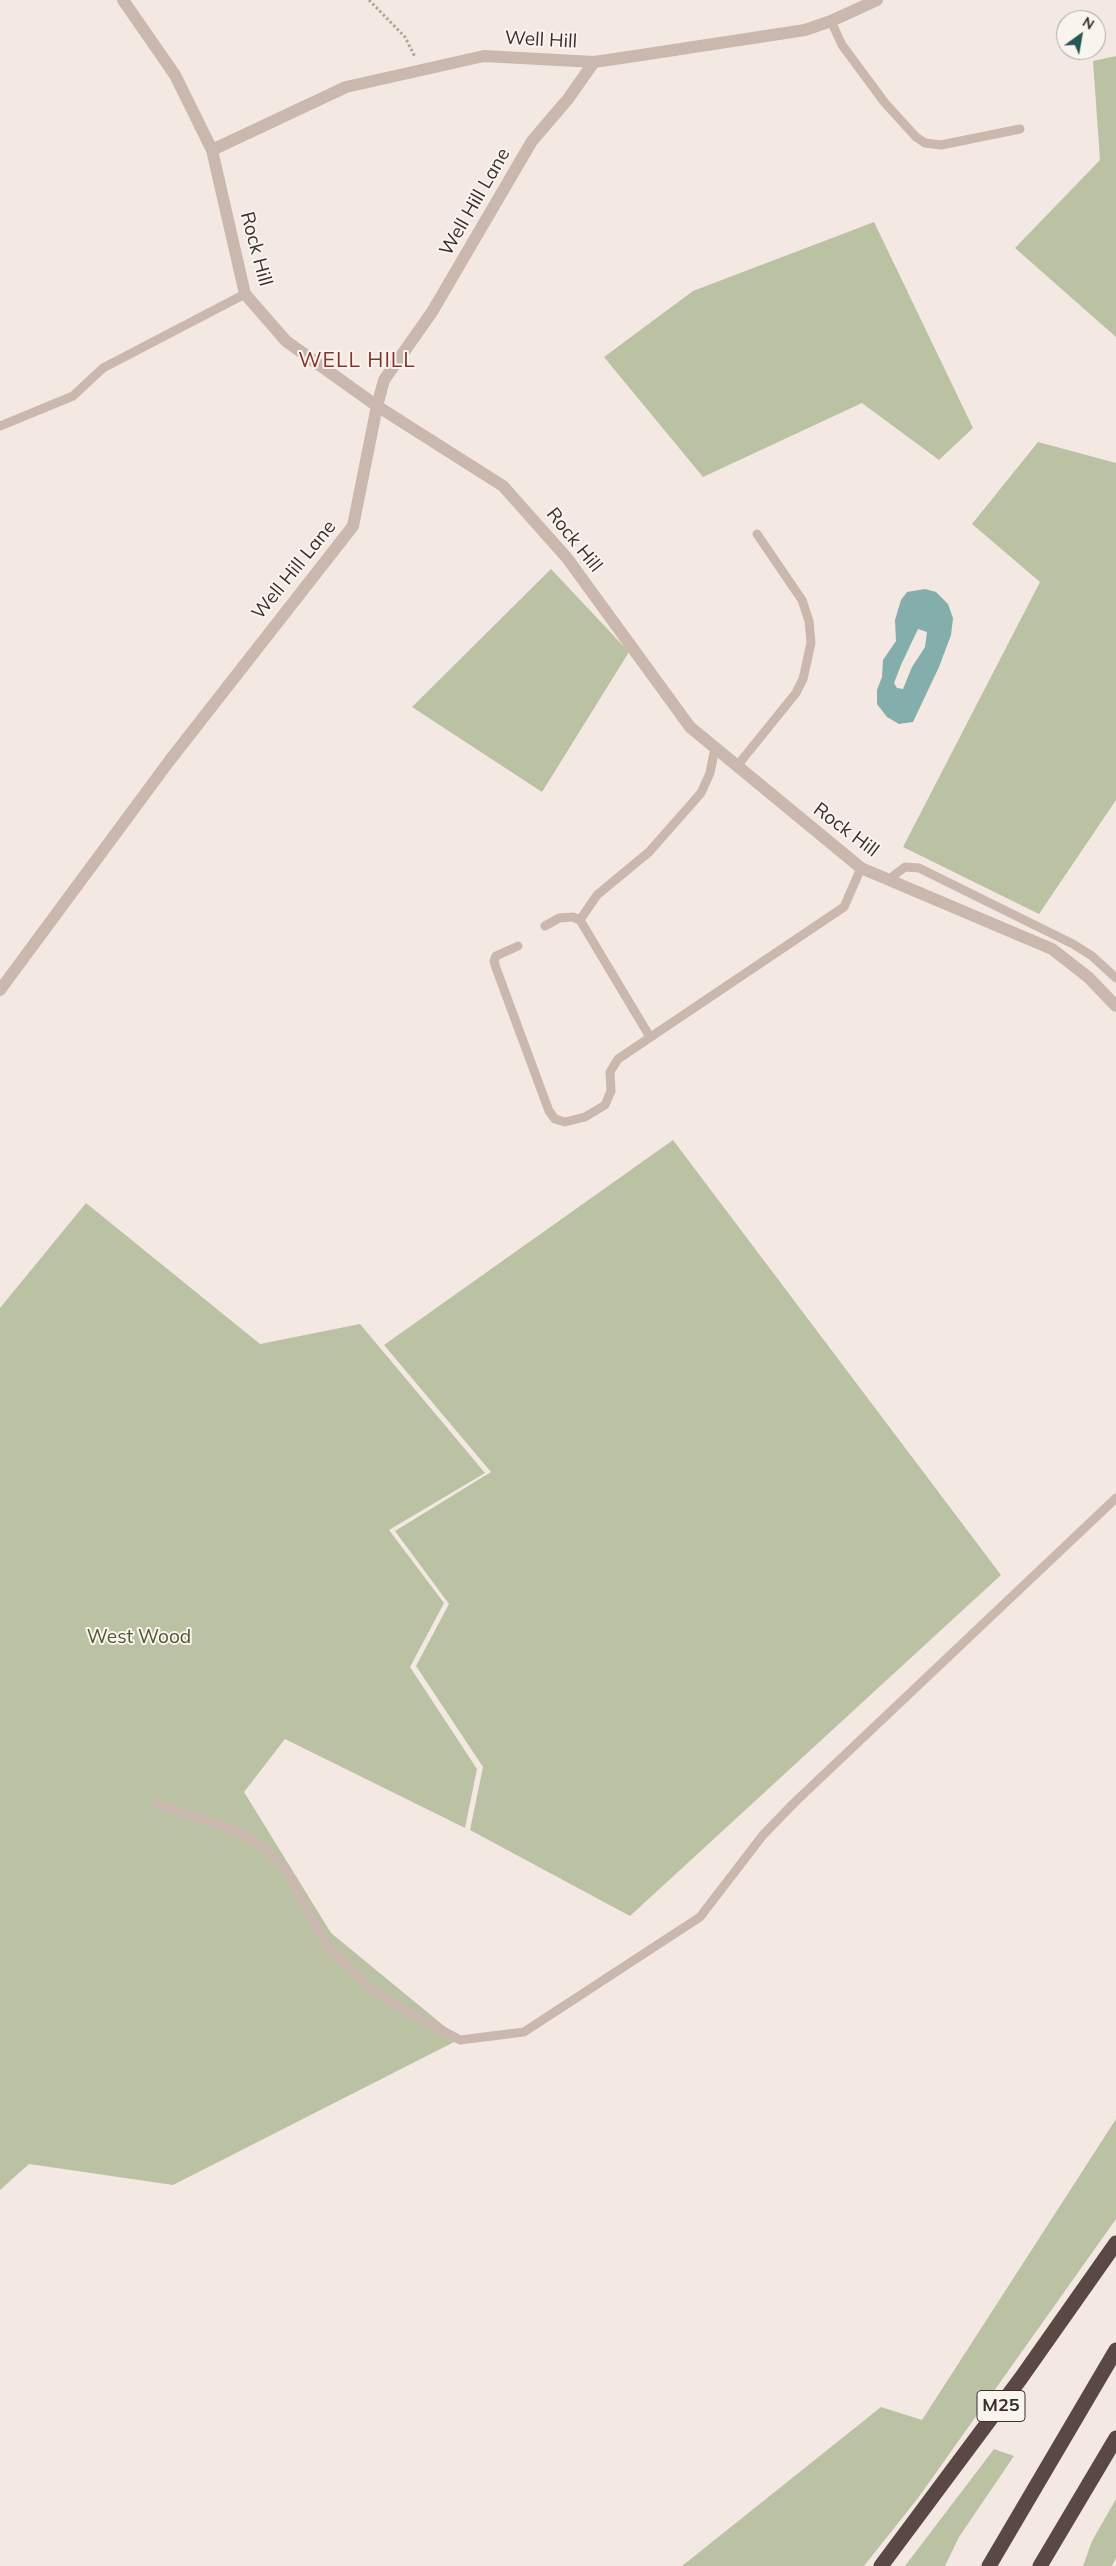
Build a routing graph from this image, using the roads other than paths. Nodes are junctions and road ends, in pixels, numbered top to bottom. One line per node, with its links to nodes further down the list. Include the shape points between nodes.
1 (123, 0): 6 (street, Rock Hill, via 176,75)
2 (877, 0): 3 (street, Well Hill)
3 (831, 21): 4 (street, Well Hill, via 805,30); 5 (lane, via 842,45 916,138 941,145)
4 (594, 62): 6 (street, Well Hill, via 484,56 422,70 346,88); 8 (street, Well Hill Lane, via 532,141 432,312 384,380)
5 (1020, 128)
6 (212, 150): 7 (street, Rock Hill)
7 (245, 294): 8 (street, Rock Hill, via 286,341); 9 (lane, via 103,368 74,396)
8 (377, 406): 11 (street, Rock Hill, via 503,486 567,558 690,727); 19 (street, Well Hill Lane, via 353,526 170,760)
9 (0, 426)
10 (756, 534): 12 (lane, via 802,600 809,621 811,643 796,694)
11 (715, 748): 12 (street, Rock Hill); 15 (lane, via 701,793 649,852 597,895)
12 (737, 766): 13 (street, Rock Hill)
13 (861, 868): 14 (street, Rock Hill); 21 (lane, via 844,908)
14 (888, 880): 18 (lane, via 905,867 918,868 1073,944); 20 (street, Rock Hill, via 1052,950 1088,977)
15 (580, 920): 16 (lane, via 560,918); 21 (lane)
16 (545, 926)
17 (518, 946): 21 (lane, via 496,956 494,961 548,1111 555,1119 565,1122 585,1117 605,1105 611,1091 610,1072 618,1059)
18 (1115, 975)
19 (0, 990)
20 (1116, 1006)
21 (650, 1037)
22 (1116, 1498): 23 (lane, via 795,1802 763,1835 700,1917 524,2032 460,2040 397,2006 370,1987 328,1948 285,1869 269,1852 240,1832)
23 (157, 1804)
24 (1116, 2243): 27 (highway, M25)
25 (1116, 2350): 28 (highway)
26 (1116, 2438): 29 (highway)
27 (881, 2566)
28 (989, 2566)
29 (1040, 2566)

